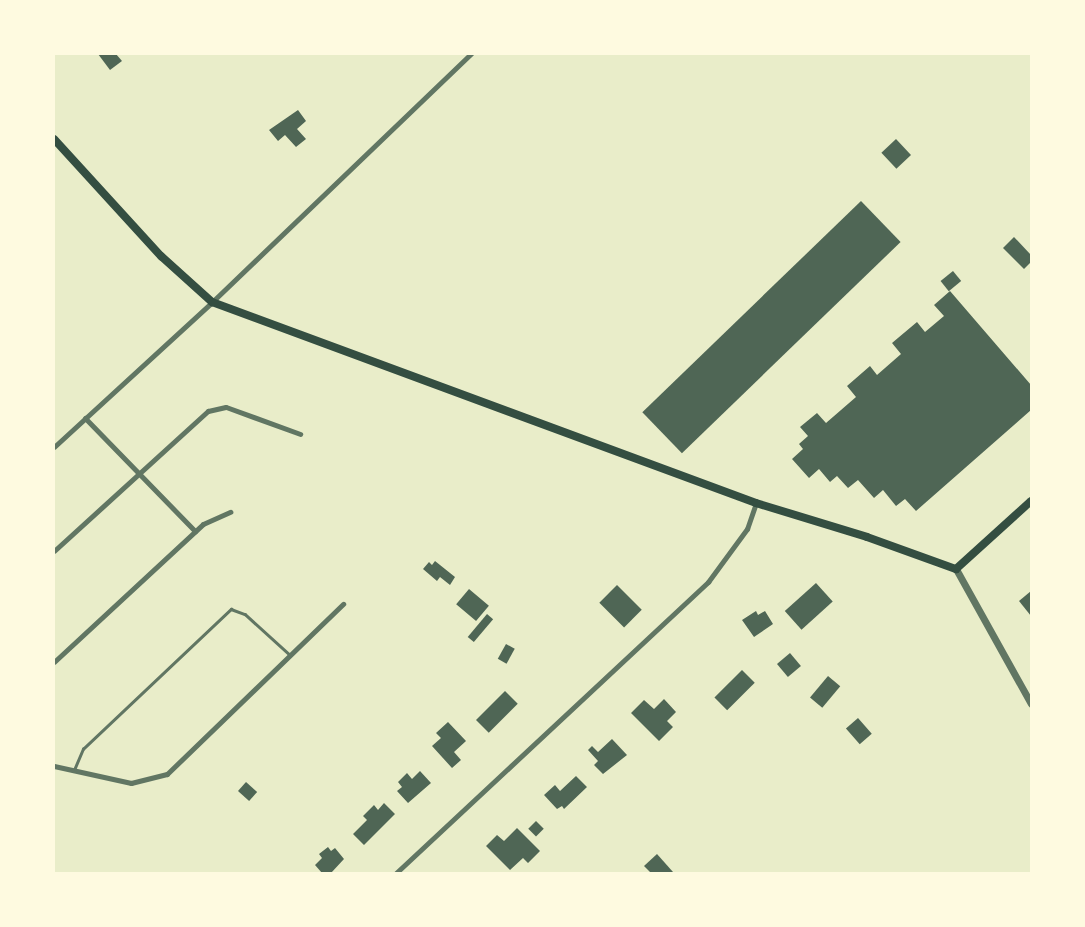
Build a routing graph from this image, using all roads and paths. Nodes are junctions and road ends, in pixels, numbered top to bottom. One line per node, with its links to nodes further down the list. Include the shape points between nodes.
1 (471, 54): 3 (street)
2 (54, 139): 3 (main road, via 161,256)
3 (212, 302): 4 (street); 9 (main road)
4 (85, 418): 6 (street); 7 (street)
5 (300, 434): 7 (street, via 226,407 208,411)
6 (54, 447)
7 (139, 473): 11 (street); 12 (street)
8 (1031, 502): 13 (main road)
9 (756, 503): 13 (main road); 20 (street, via 747,530 708,582)
10 (230, 512): 11 (street)
11 (195, 531): 16 (street)
12 (54, 551)
13 (956, 569): 17 (street)
14 (343, 604): 15 (street)
15 (290, 655): 19 (street, via 167,774 131,783); 19 (lane, via 245,614 232,609 83,749)
16 (54, 662)
17 (1031, 704)
18 (54, 766): 19 (street)
19 (73, 772)
20 (396, 873)

